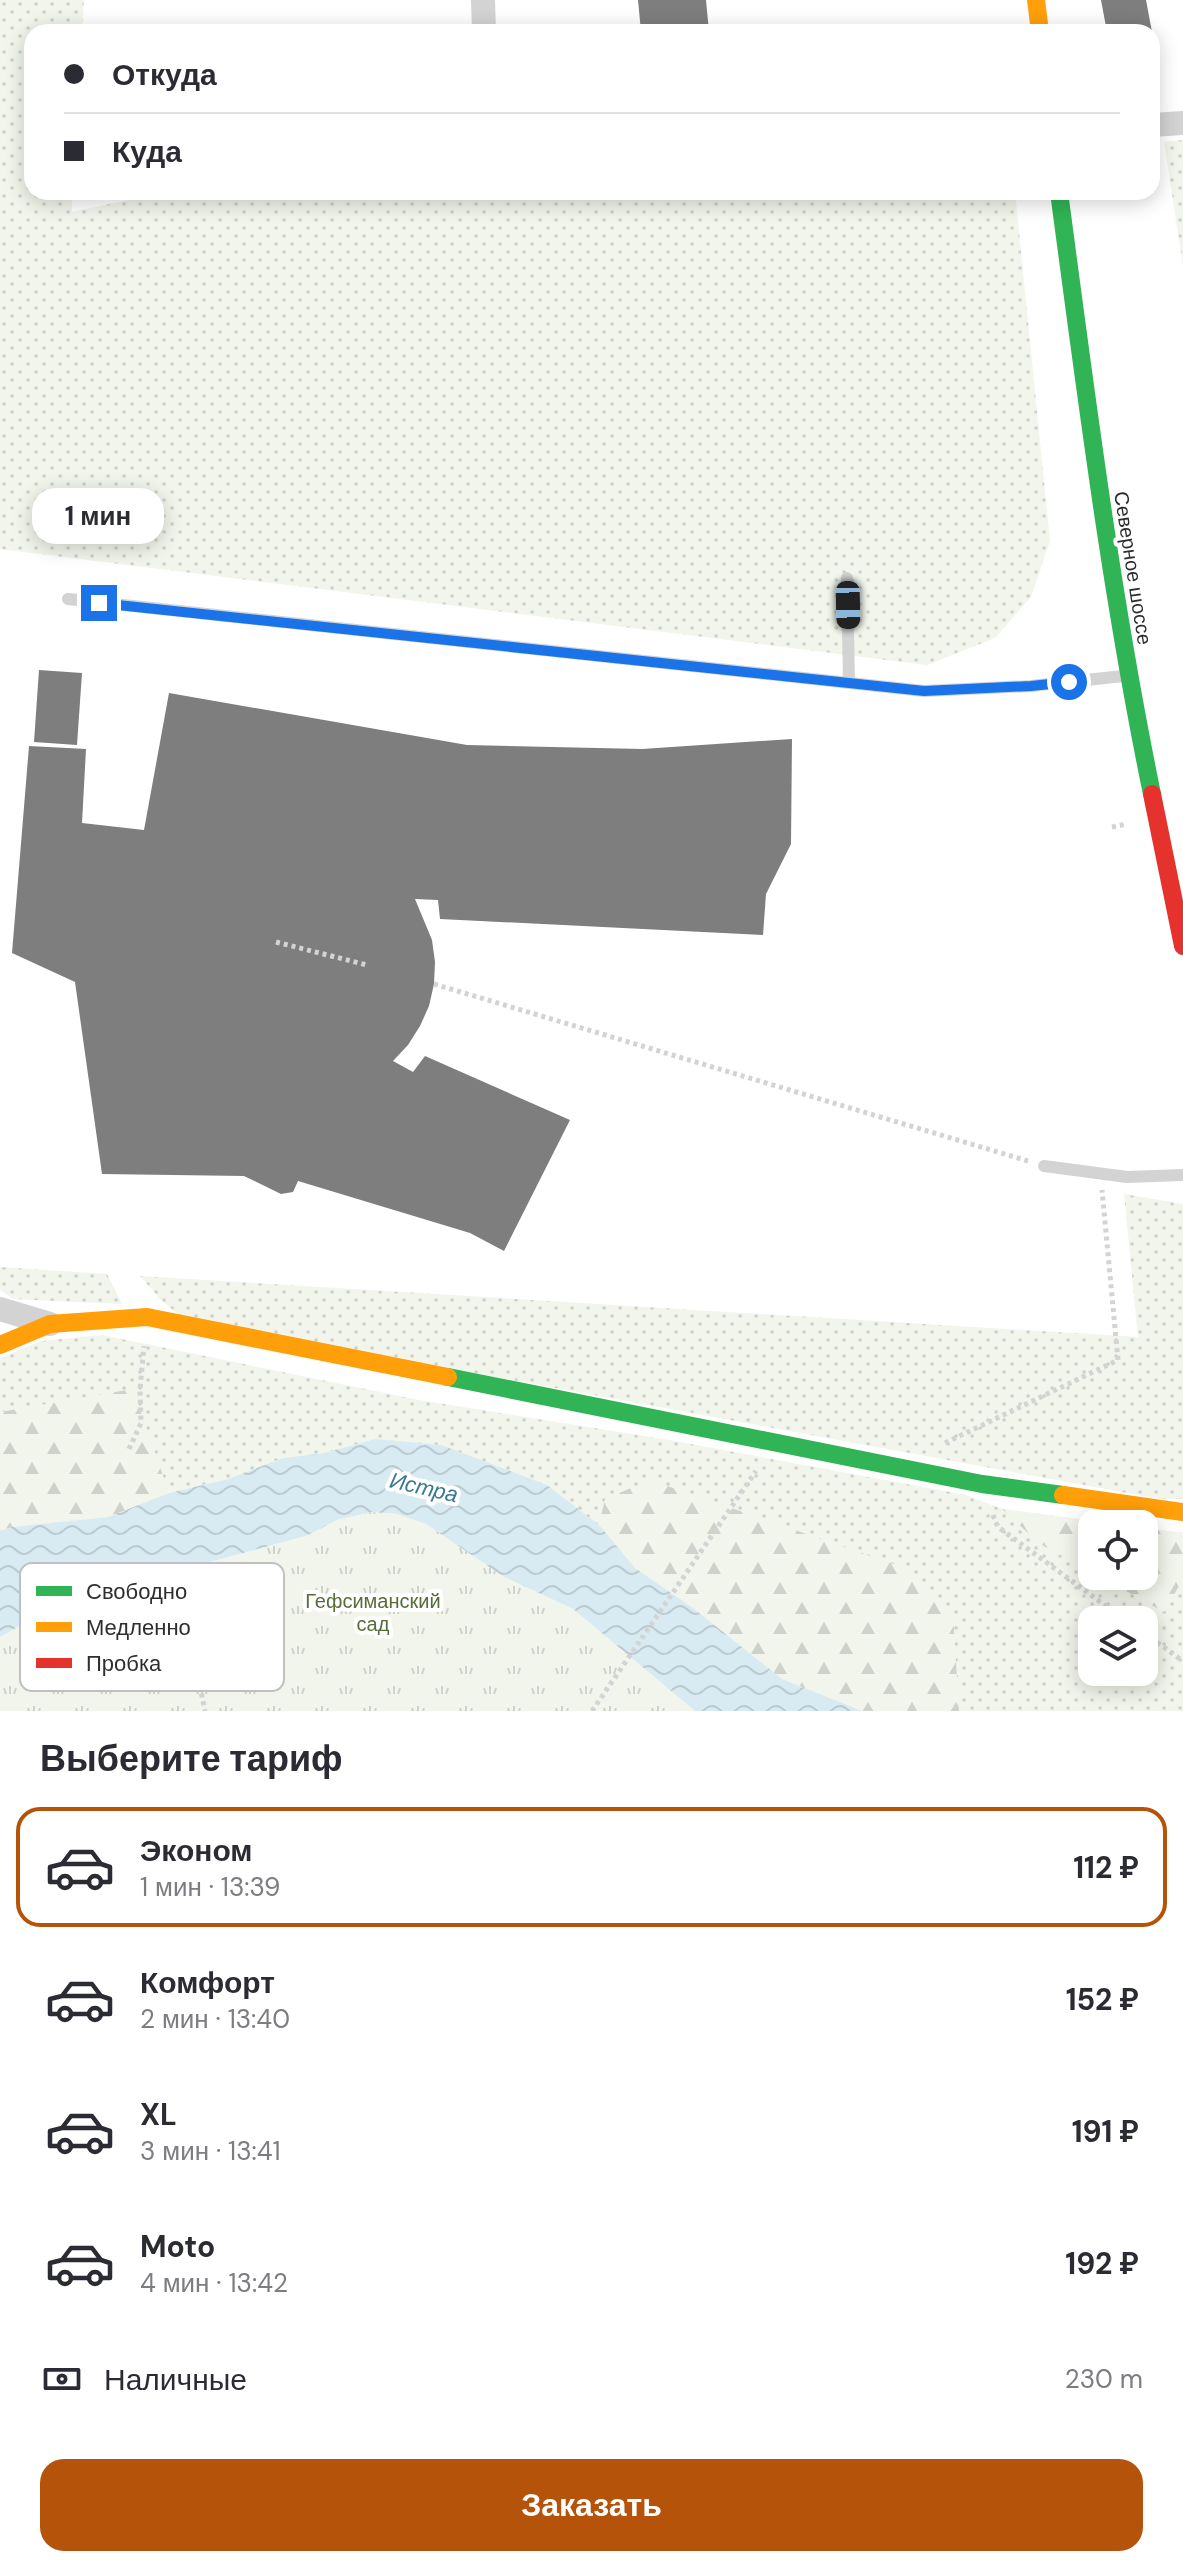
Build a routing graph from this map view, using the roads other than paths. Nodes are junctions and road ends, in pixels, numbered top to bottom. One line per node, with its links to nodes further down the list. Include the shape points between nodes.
1 (483, 0): 3 (street)
2 (1036, 0): 4 (street)
3 (484, 24)
4 (1039, 24)
5 (1183, 123): 6 (street)
6 (1160, 124)
7 (1060, 200): 10 (street, Северное шоссе)
8 (847, 578): 11 (lane)
9 (68, 599): 11 (lane)
10 (1127, 675): 11 (lane, via 924,691); 12 (street, Северное шоссе)
11 (849, 683)
12 (1183, 946)
13 (1044, 1166): 14 (lane, via 1127,1177)
14 (1183, 1175)
15 (0, 1309): 16 (street)
16 (50, 1324): 17 (street); 18 (street, via 147,1317 982,1484)
17 (0, 1345)
18 (1183, 1512)

